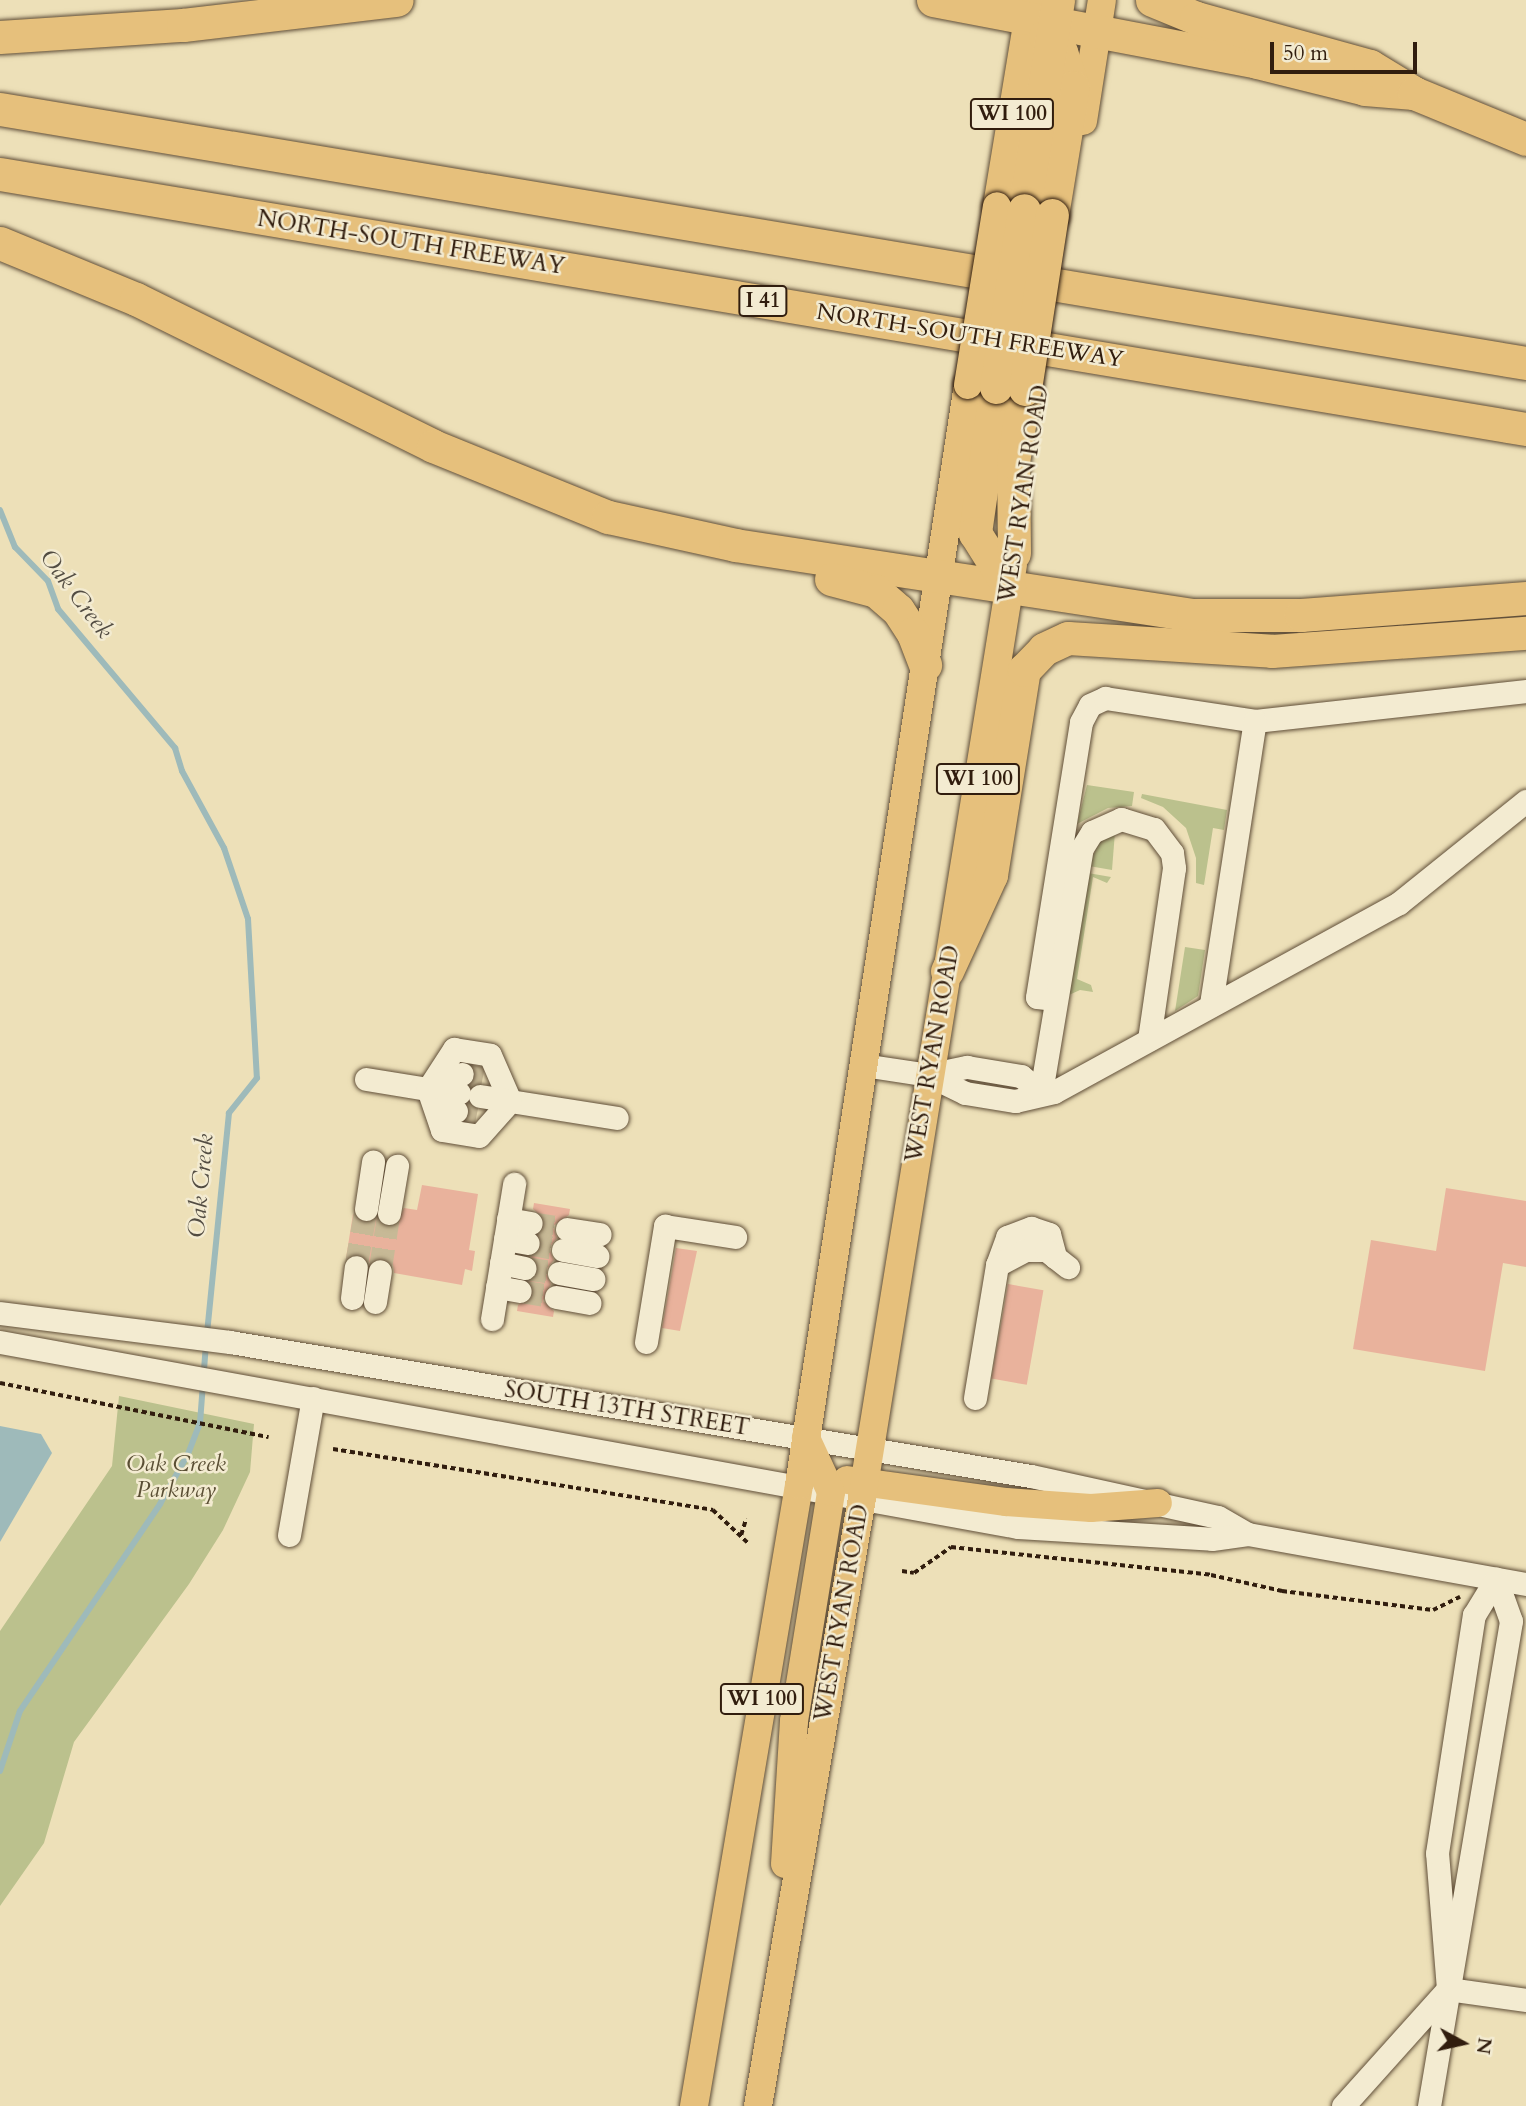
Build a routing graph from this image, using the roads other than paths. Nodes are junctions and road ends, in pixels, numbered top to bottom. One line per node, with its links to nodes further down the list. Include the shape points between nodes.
1 (397, 0): 7 (highway, via 183,25)
2 (933, 0): 5 (highway)
3 (1102, 0): 6 (main road, WI 100)
4 (1152, 0): 8 (highway, via 1196,18 1370,65)
5 (1045, 18): 6 (highway); 12 (main road, WI 100); 12 (highway, via 1072,74 1073,87)
6 (1097, 34): 8 (highway, via 1257,62 1365,89); 12 (main road, WI 100)
7 (0, 37)
8 (1414, 93): 10 (highway)
9 (3, 110): 14 (highway)
10 (1526, 139)
11 (0, 174): 16 (highway, NORTH-SOUTH FREEWAY / I 41)
12 (1035, 212): 15 (highway, bridge); 15 (main road, WI 100, bridge)
13 (0, 243): 17 (highway, via 136,299 433,446)
14 (1526, 363)
15 (1007, 388): 18 (highway); 19 (main road, WI 100); 20 (highway, via 975,533)
16 (1526, 429)
17 (608, 517): 19 (highway, via 735,545); 23 (highway, via 662,545 876,592 898,610 914,633)
18 (1014, 553): 20 (main road, WEST RYAN ROAD / WI 100)
19 (938, 577): 20 (highway); 23 (main road, WI 100)
20 (1009, 587): 21 (highway, via 1193,615 1301,615); 27 (main road, WEST RYAN ROAD / WI 100)
21 (1526, 598)
22 (1526, 633): 27 (highway, via 1272,651 1068,638 1044,649 1024,670 991,875)
23 (925, 665): 31 (main road, WI 100)
24 (1526, 691): 25 (street)
25 (1255, 721): 28 (street, via 1105,698 1090,705 1081,722 1037,997); 29 (street)
26 (1526, 802): 29 (street, via 1399,902)
27 (947, 971): 32 (main road, WEST RYAN ROAD / WI 100)
28 (1055, 999): 30 (street, via 1082,848 1093,832 1107,823 1121,819 1145,823 1163,838 1174,867); 35 (street)
29 (1211, 1004): 30 (street)
30 (1149, 1039): 35 (street, via 1054,1092)
31 (863, 1065): 32 (street); 68 (main road, WI 100)
32 (928, 1075): 35 (street, via 965,1093 1015,1101); 69 (main road, WEST RYAN ROAD / WI 100)
33 (366, 1079): 34 (street)
34 (428, 1089): 36 (street); 37 (street, via 442,1130 479,1136); 37 (street, via 454,1049 490,1055)
35 (1041, 1092)
36 (469, 1095): 37 (street); 37 (street)
37 (510, 1101): 38 (street)
38 (617, 1118)
39 (373, 1162): 42 (street)
40 (397, 1166): 43 (street)
41 (514, 1184): 44 (street)
42 (366, 1209)
43 (389, 1213)
44 (506, 1229): 45 (street); 50 (street)
45 (529, 1233)
46 (736, 1237): 65 (street, via 665,1226)
47 (565, 1239): 48 (street)
48 (598, 1245)
49 (1061, 1262): 67 (street, via 1046,1250 1025,1250 997,1265)
50 (501, 1264): 52 (street); 56 (street)
51 (356, 1267): 59 (street)
52 (524, 1268)
53 (380, 1271): 60 (street)
54 (559, 1273): 55 (street)
55 (593, 1279)
56 (497, 1287): 57 (street); 63 (street)
57 (520, 1291)
58 (556, 1297): 61 (street)
59 (352, 1298)
60 (375, 1302)
61 (589, 1303)
62 (0, 1313): 68 (street, SOUTH 13TH STREET, via 230,1342)
63 (492, 1319)
64 (0, 1342): 66 (street, SOUTH 13TH STREET)
65 (646, 1342)
66 (313, 1398): 70 (street, SOUTH 13TH STREET); 75 (street)
67 (975, 1398)
68 (806, 1438): 69 (street, SOUTH 13TH STREET); 70 (main road, WI 100); 71 (main road)
69 (869, 1449): 72 (main road, WEST RYAN ROAD / WI 100); 73 (street, SOUTH 13TH STREET, via 1093,1487)
70 (799, 1485): 71 (main road); 81 (main road, WI 100)
71 (829, 1486): 72 (main road); 78 (main road, via 794,1721 783,1846)
72 (863, 1489): 73 (main road, via 1091,1508); 74 (street, SOUTH 13TH STREET, via 1030,1528 1212,1539); 78 (main road, WEST RYAN ROAD / WI 100)
73 (1158, 1503): 74 (street, SOUTH 13TH STREET, via 1218,1517)
74 (1248, 1534): 76 (street, SOUTH 13TH STREET)
75 (289, 1535)
76 (1496, 1579): 77 (street, SOUTH 13TH STREET); 79 (street, via 1511,1620); 79 (street, via 1474,1615 1437,1853)
77 (1526, 1584)
78 (789, 1920): 82 (main road, WEST RYAN ROAD / WI 100)
79 (1447, 1990): 80 (street); 83 (street); 84 (street)
80 (1526, 2000)
81 (694, 2106)
82 (758, 2106)
83 (1343, 2106)
84 (1429, 2106)

